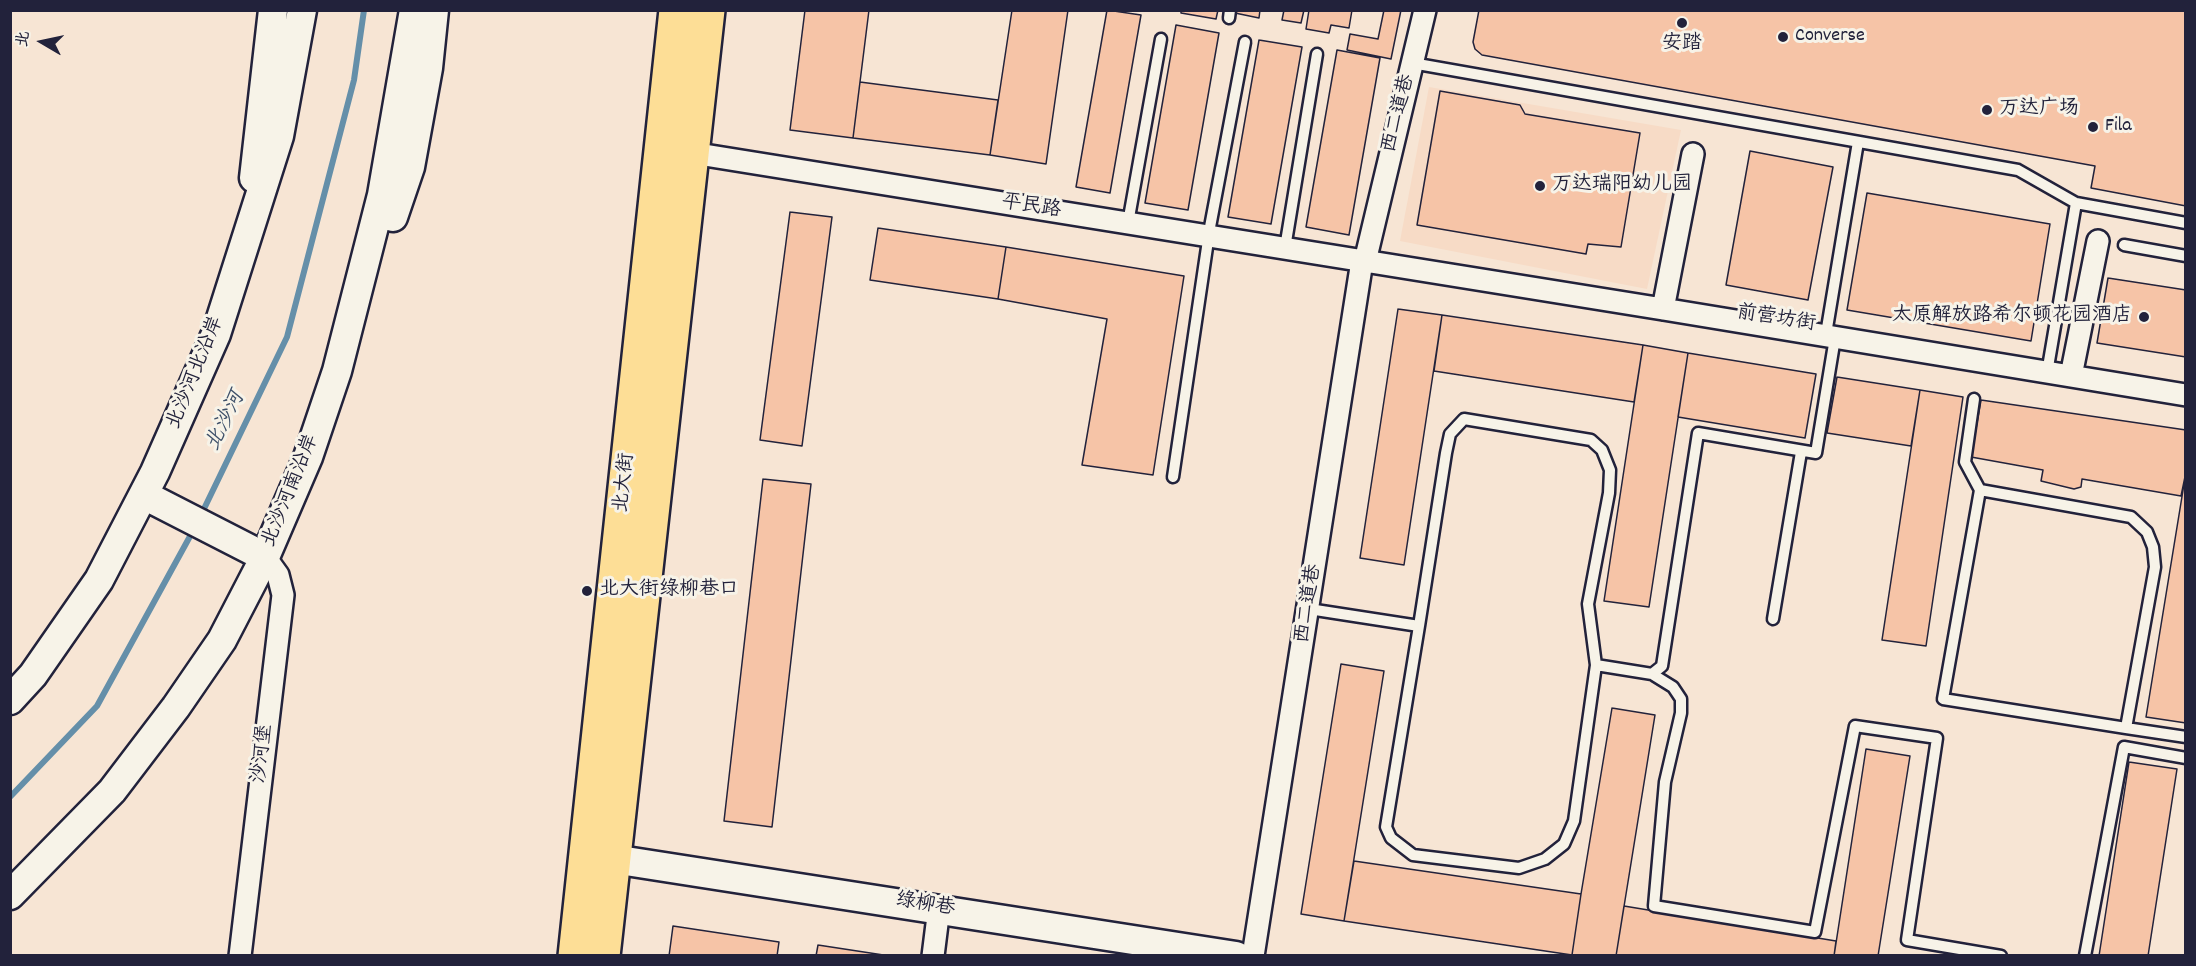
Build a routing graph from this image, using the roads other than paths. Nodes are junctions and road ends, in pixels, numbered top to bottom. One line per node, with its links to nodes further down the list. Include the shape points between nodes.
1 (273, 10): 22 (street)
2 (302, 10): 22 (street, 北沙河北沿岸, via 279,136)
3 (414, 10): 25 (street, 北沙河南沿岸, via 382,195)
4 (434, 10): 25 (street, via 410,167 388,232)
5 (676, 10): 51 (main road, 北大街)
6 (708, 10): 13 (main road)
7 (1425, 10): 11 (street, 西二道巷)
8 (1161, 39): 16 (lane)
9 (1245, 42): 18 (lane)
10 (1317, 54): 20 (lane)
11 (1412, 63): 12 (lane); 24 (street, 西二道巷)
12 (1858, 142): 15 (lane, via 2018,170); 27 (lane)
13 (693, 148): 16 (street, 平民路); 47 (main road)
14 (1693, 154): 26 (street)
15 (2076, 203): 17 (lane); 28 (lane)
16 (1129, 218): 18 (street, 平民路)
17 (2186, 223)
18 (1210, 232): 20 (street, 平民路); 34 (lane)
19 (2098, 241): 29 (street)
20 (1286, 243): 24 (street, 平民路)
21 (2124, 245): 23 (lane)
22 (242, 251): 36 (street, 北沙河北沿岸, via 216,334)
23 (2186, 256)
24 (1366, 259): 26 (street, 前营坊街); 38 (street, 西二道巷)
25 (358, 292): 37 (street, 北沙河南沿岸, via 308,457)
26 (1664, 305): 27 (street, 前营坊街)
27 (1831, 333): 28 (street, 前营坊街); 33 (lane, via 1816,453)
28 (2048, 368): 29 (street, 前营坊街)
29 (2071, 371): 30 (street, 前营坊街); 31 (street, 前营坊街)
30 (2186, 387)
31 (2186, 395)
32 (1974, 399): 35 (lane, via 1965,462)
33 (1801, 452): 39 (lane); 42 (lane, via 1698,433 1662,666)
34 (1173, 477)
35 (1980, 490): 44 (lane, via 2131,517 2147,532 2155,567); 44 (lane, via 1943,699)
36 (154, 493): 37 (street); 43 (street, 北沙河北沿岸, via 33,675)
37 (260, 547): 48 (street, 北沙河南沿岸, via 222,640 176,706 112,790); 50 (street, 沙河堡, via 278,574 283,595)
38 (1313, 609): 40 (lane); 56 (street, 西二道巷); 57 (street, 西二道巷)
39 (1773, 619)
40 (1419, 626): 41 (lane, via 1450,434 1464,419 1591,440 1602,450 1611,470 1588,604); 41 (lane, via 1386,827 1391,838 1413,855 1519,868 1545,859 1564,844 1574,821)
41 (1596, 665): 42 (lane)
42 (1652, 674): 58 (lane, via 1673,687 1681,699 1665,782 1654,906 1815,932 1854,726 1936,738 1907,940)
43 (10, 700)
44 (2126, 728): 45 (lane)
45 (2186, 737)
46 (2186, 758): 59 (lane, via 2124,747)
47 (613, 866): 49 (street, 绿柳巷); 52 (main road)
48 (10, 895)
49 (938, 915): 53 (street); 54 (street, 绿柳巷); 55 (street, 绿柳巷)
50 (240, 956)
51 (575, 956)
52 (603, 956)
53 (933, 956)
54 (1151, 956)
55 (1236, 956)
56 (1253, 956)
57 (1259, 956)
58 (2001, 956)
59 (2085, 956)

